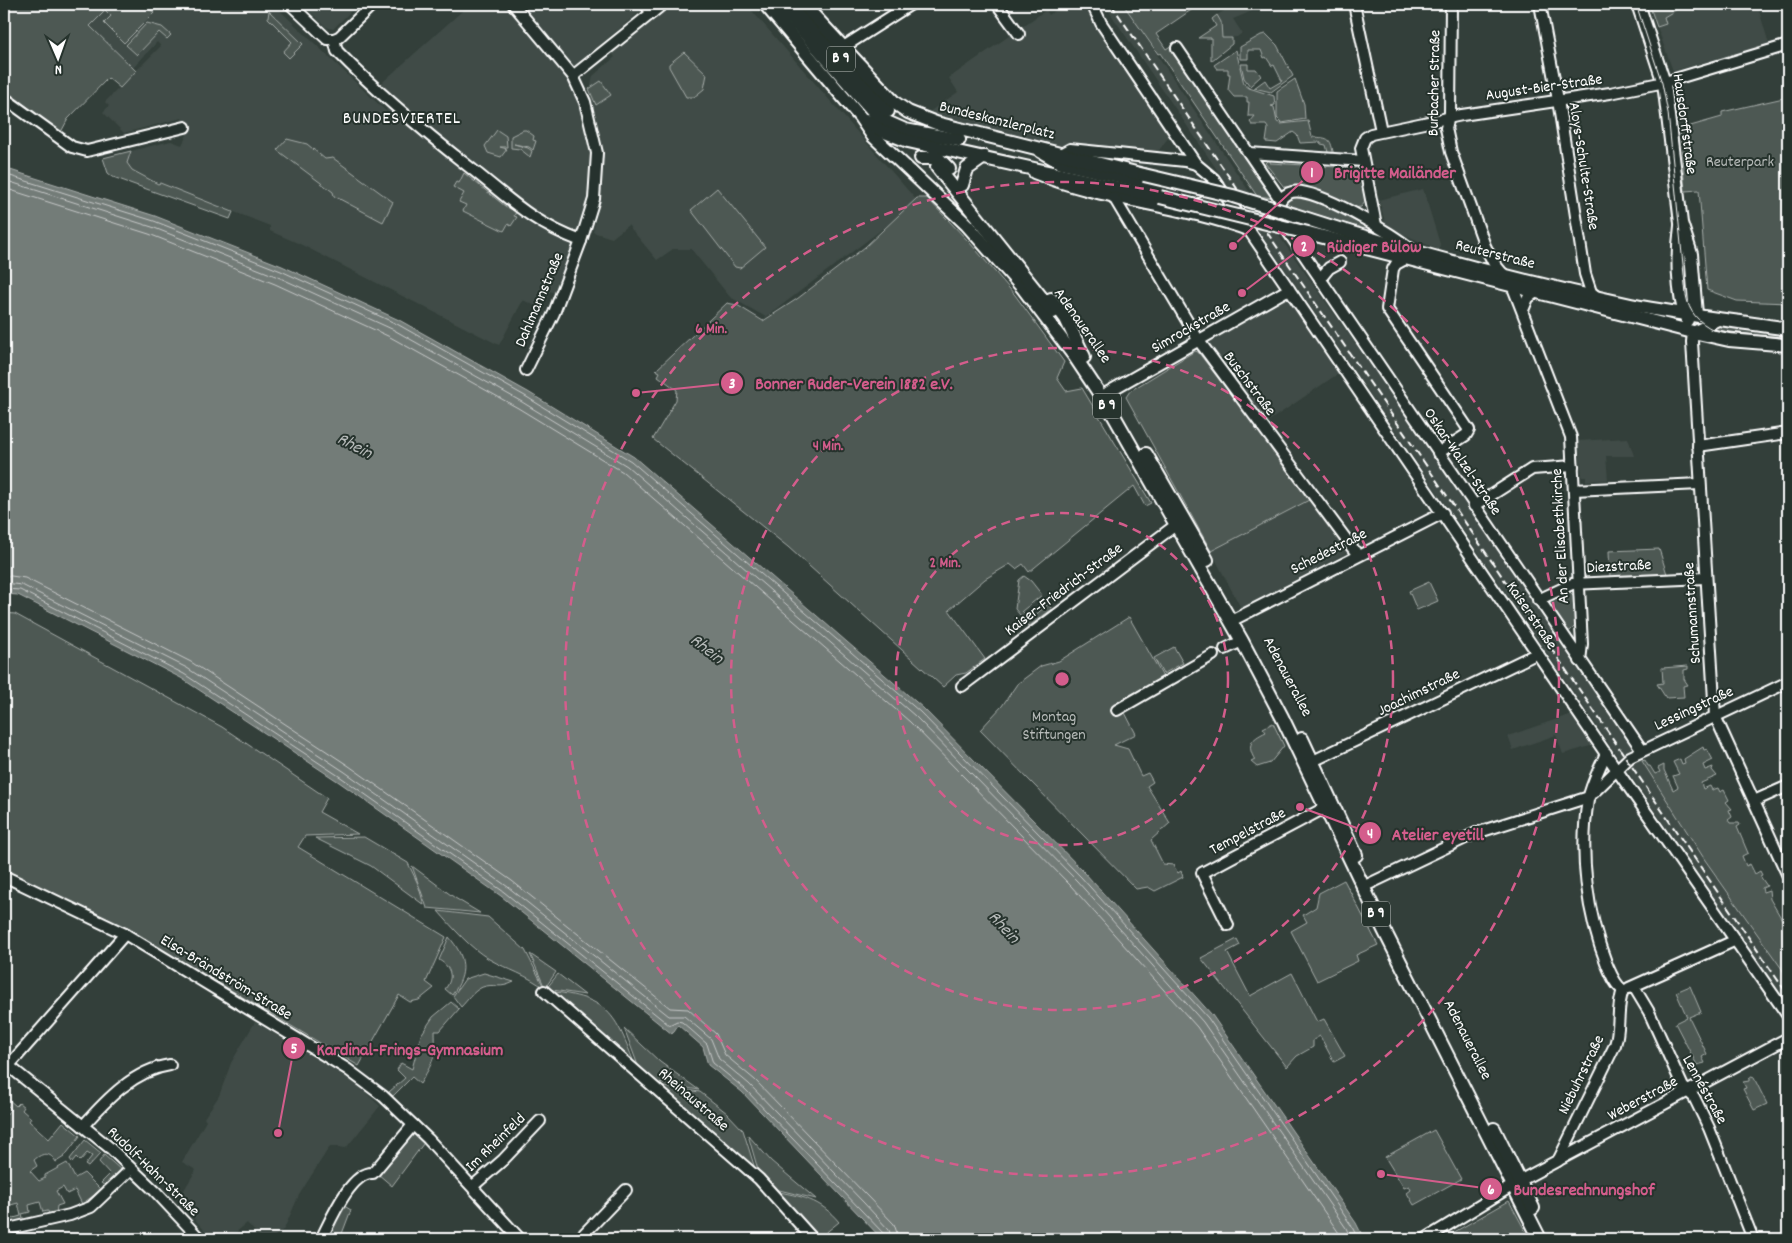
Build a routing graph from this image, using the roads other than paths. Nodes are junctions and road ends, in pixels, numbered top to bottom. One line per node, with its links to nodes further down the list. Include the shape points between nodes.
1 (290, 4): 18 (street, via 327,39)
2 (373, 4): 18 (street)
3 (513, 4): 22 (street, Dahlmannstraße)
4 (645, 4): 16 (street)
5 (663, 4): 16 (street)
6 (765, 4): 27 (main road, B 9)
7 (779, 4): 32 (main road, via 880,119 905,130)
8 (911, 4): 20 (street)
9 (998, 4): 17 (street)
10 (1092, 4): 33 (street, Kaiserstraße, via 1101,23)
11 (1354, 4): 30 (street)
12 (1451, 4): 28 (street, Burbacher Straße, via 1450,113)
13 (1540, 4): 25 (street, Aloys-Schulte-Straße)
14 (1638, 4): 23 (main road, Hausdorffstraße)
15 (795, 5): 20 (main road, Bundeskanzlerplatz); 26 (main road, B 9)
16 (652, 12): 22 (street)
17 (1019, 34)
18 (334, 39): 59 (street, via 337,51 391,104 507,200 555,231)
19 (1788, 45): 23 (street, August-Bier-Straße)
20 (842, 48): 31 (main road, Bundeskanzlerplatz, via 901,108 927,120)
21 (1177, 48): 37 (street)
22 (573, 76): 59 (street, Dahlmannstraße, via 586,108 597,153 594,199)
23 (1664, 83): 25 (street, August-Bier-Straße); 73 (main road, Hausdorffstraße, via 1681,223 1678,254)
24 (4, 98): 29 (street, via 72,147 87,151)
25 (1558, 100): 28 (street, August-Bier-Straße); 65 (street, Aloys-Schulte-Straße)
26 (888, 110)
27 (860, 117): 34 (main road, via 891,136); 45 (main road, B 9, via 873,136)
28 (1447, 120): 30 (street, August-Bier-Straße); 60 (street, Burbacher Straße, via 1446,135 1451,152)
29 (185, 127)
30 (1380, 131): 41 (street, via 1371,134 1362,144)
31 (986, 136): 32 (main road); 35 (main road, Bundeskanzlerplatz)
32 (959, 140): 34 (main road)
33 (1184, 145): 40 (street); 44 (street, Kaiserstraße)
34 (933, 146): 38 (main road); 39 (main road)
35 (1034, 148): 36 (main road, Bundeskanzlerplatz); 48 (street, via 1061,164 1192,194)
36 (1061, 154): 40 (street, Bundeskanzlerplatz, via 1070,149); 61 (main road, Reuterstraße, bridge, via 1295,215)
37 (1249, 154): 41 (street); 50 (street)
38 (984, 157): 42 (main road); 47 (main road, via 967,169)
39 (921, 158): 45 (main road); 47 (main road, via 941,160)
40 (1177, 159): 44 (street)
41 (1363, 162): 51 (street)
42 (1014, 164): 49 (street, via 1053,181); 61 (main road, Reuterstraße, bridge)
43 (937, 167): 80 (main road, Adenauerallee / B 9, via 1013,261)
44 (1200, 167): 46 (street, Kaiserstraße); 48 (street, via 1205,179)
45 (922, 182): 91 (main road, Adenauerallee / B 9, via 967,225 1061,337)
46 (1216, 182): 48 (street); 53 (street, Kaiserstraße)
47 (962, 185): 80 (main road, via 1066,319)
48 (1201, 191)
49 (1113, 196): 52 (street); 56 (street, Buschstraße)
50 (1280, 199): 54 (street, via 1291,192 1305,192); 66 (street, Oskar-Walzel-Straße, via 1276,212 1279,219)
51 (1372, 200): 54 (street); 57 (street)
52 (1134, 201): 55 (street); 56 (street, via 1129,212)
53 (1236, 210): 55 (street, via 1232,218); 58 (street, Kaiserstraße)
54 (1356, 215): 57 (street)
55 (1218, 220): 58 (street)
56 (1130, 223): 78 (street, Buschstraße)
57 (1376, 225): 61 (street)
58 (1250, 231): 68 (street, Kaiserstraße)
59 (581, 241): 81 (street, Dahlmannstraße, via 554,313)
60 (1485, 246): 63 (street, Burbacher Straße); 64 (street, via 1484,260)
61 (1405, 258): 64 (main road, Reuterstraße); 85 (street, via 1393,270 1387,309 1469,430)
62 (1340, 262): 66 (street, via 1329,268)
63 (1490, 266): 64 (main road, Reuterstraße); 67 (main road, Reuterstraße)
64 (1468, 270): 67 (main road, Reuterstraße)
65 (1585, 274): 70 (street, via 1581,284); 71 (street, Aloys-Schulte-Straße, via 1591,292)
66 (1320, 279): 85 (street, Oskar-Walzel-Straße)
67 (1507, 280): 69 (main road, Reuterstraße); 70 (main road, Reuterstraße); 72 (street, An der Elisabethkirche)
68 (1287, 286): 78 (street, Simrockstraße); 90 (street, Kaiserstraße)
69 (1537, 291): 72 (street, via 1528,298); 75 (main road, Reuterstraße)
70 (1571, 291): 71 (main road, Reuterstraße)
71 (1597, 297): 73 (main road, Reuterstraße)
72 (1523, 310): 86 (street, An der Elisabethkirche, via 1572,437)
73 (1689, 316): 74 (main road, Reuterstraße); 75 (main road); 77 (main road, Hausdorffstraße)
74 (1722, 319): 76 (main road, Reuterstraße); 77 (street)
75 (1649, 320): 77 (main road, Reuterstraße)
76 (1788, 329)
77 (1693, 332): 79 (main road, Reuterstraße, via 1729,340); 84 (street, Schumannstraße)
78 (1199, 341): 82 (street, Simrockstraße); 92 (street, Buschstraße)
79 (1788, 345)
80 (1084, 357): 82 (main road, Adenauerallee / B 9)
81 (526, 370)
82 (1108, 392): 91 (main road, Adenauerallee / B 9)
83 (1788, 433): 84 (street)
84 (1698, 446): 87 (street, Schumannstraße)
85 (1438, 453): 89 (street, Oskar-Walzel-Straße)
86 (1573, 466): 88 (street, An der Elisabethkirche); 89 (street, via 1532,469 1522,473)
87 (1700, 484): 88 (street); 93 (street, Schumannstraße)
88 (1574, 490): 94 (street, An der Elisabethkirche)
89 (1474, 506): 95 (street, Oskar-Walzel-Straße)
90 (1441, 511): 92 (street, Schedestraße); 99 (street, Kaiserstraße)
91 (1180, 521): 96 (main road, Adenauerallee / B 9); 103 (street, Kaiser-Friedrich-Straße)
92 (1357, 554): 96 (street, Schedestraße)
93 (1705, 578): 94 (street, Diezstraße); 105 (street, Schumannstraße)
94 (1578, 584): 95 (street, Diezstraße); 101 (street, An der Elisabethkirche)
95 (1538, 600): 101 (street, Oskar-Walzel-Straße)
96 (1234, 619): 97 (main road, Adenauerallee / B 9); 108 (main road, Adenauerallee / B 9)
97 (1242, 641): 98 (street); 113 (main road, Adenauerallee / B 9)
98 (1225, 649)
99 (1536, 650): 107 (street, Kaiserstraße); 108 (street, Joachimstraße)
100 (1213, 655): 104 (street)
101 (1580, 661): 106 (street)
102 (1788, 682): 105 (street, Lessingstraße)
103 (962, 686)
104 (1117, 710)
105 (1715, 716): 106 (street, Lessingstraße); 112 (street, Schumannstraße)
106 (1642, 750): 109 (street, Lessingstraße)
107 (1606, 753): 109 (street, Kaiserstraße); 111 (street)
108 (1313, 761): 113 (main road, Adenauerallee / B 9)
109 (1616, 768): 111 (street); 119 (street, Kaiserstraße)
110 (1788, 786): 112 (street)
111 (1589, 797): 116 (street, via 1476,834); 120 (street, via 1585,830 1589,902 1599,946 1611,973 1618,987)
112 (1754, 801): 115 (street, Schumannstraße)
113 (1329, 806): 116 (main road, Adenauerallee / B 9); 117 (street, Tempelstraße, via 1202,872); 132 (main road, Adenauerallee / B 9)
114 (4, 876): 118 (street, Elsa-Brändström-Straße)
115 (1788, 876)
116 (1369, 884): 132 (main road, Adenauerallee / B 9)
117 (1228, 925)
118 (125, 934): 125 (street); 128 (street, Elsa-Brändström-Straße, via 347,1069 383,1096)
119 (1734, 937): 120 (street); 122 (street, Kaiserstraße)
120 (1628, 989): 126 (street, Lennéstraße, via 1649,1012); 130 (street, Niebuhrstraße, via 1620,998 1619,1033 1615,1045)
121 (544, 991): 140 (street, Rheinaustraße, via 759,1179)
122 (1788, 1016)
123 (1788, 1038): 126 (street, Weberstraße)
124 (170, 1065): 129 (street, Rudolf-Hahn-Straße, via 157,1067 121,1088)
125 (5, 1066): 129 (street, Rudolf-Hahn-Straße)
126 (1688, 1092): 130 (street, Weberstraße); 144 (street, Lennéstraße, via 1694,1097 1709,1128)
127 (540, 1121): 133 (street, Im Rheinfeld)
128 (413, 1125): 133 (street, Elsa-Brändström-Straße); 137 (street, via 373,1173 348,1189)
129 (83, 1126): 131 (street, Rudolf-Hahn-Straße)
130 (1558, 1161): 132 (street, Weberstraße)
131 (131, 1168): 135 (street, via 91,1207); 136 (street, Rudolf-Hahn-Straße)
132 (1516, 1183): 141 (street, Weberstraße); 142 (main road, Adenauerallee / B 9); 143 (main road, Adenauerallee / B 9)
133 (473, 1186): 138 (street, Elsa-Brändström-Straße)
134 (626, 1190): 139 (street)
135 (4, 1230)
136 (200, 1239)
137 (321, 1239)
138 (520, 1239)
139 (579, 1239)
140 (813, 1239)
141 (1424, 1239)
142 (1540, 1239)
143 (1548, 1239)
144 (1753, 1239)

